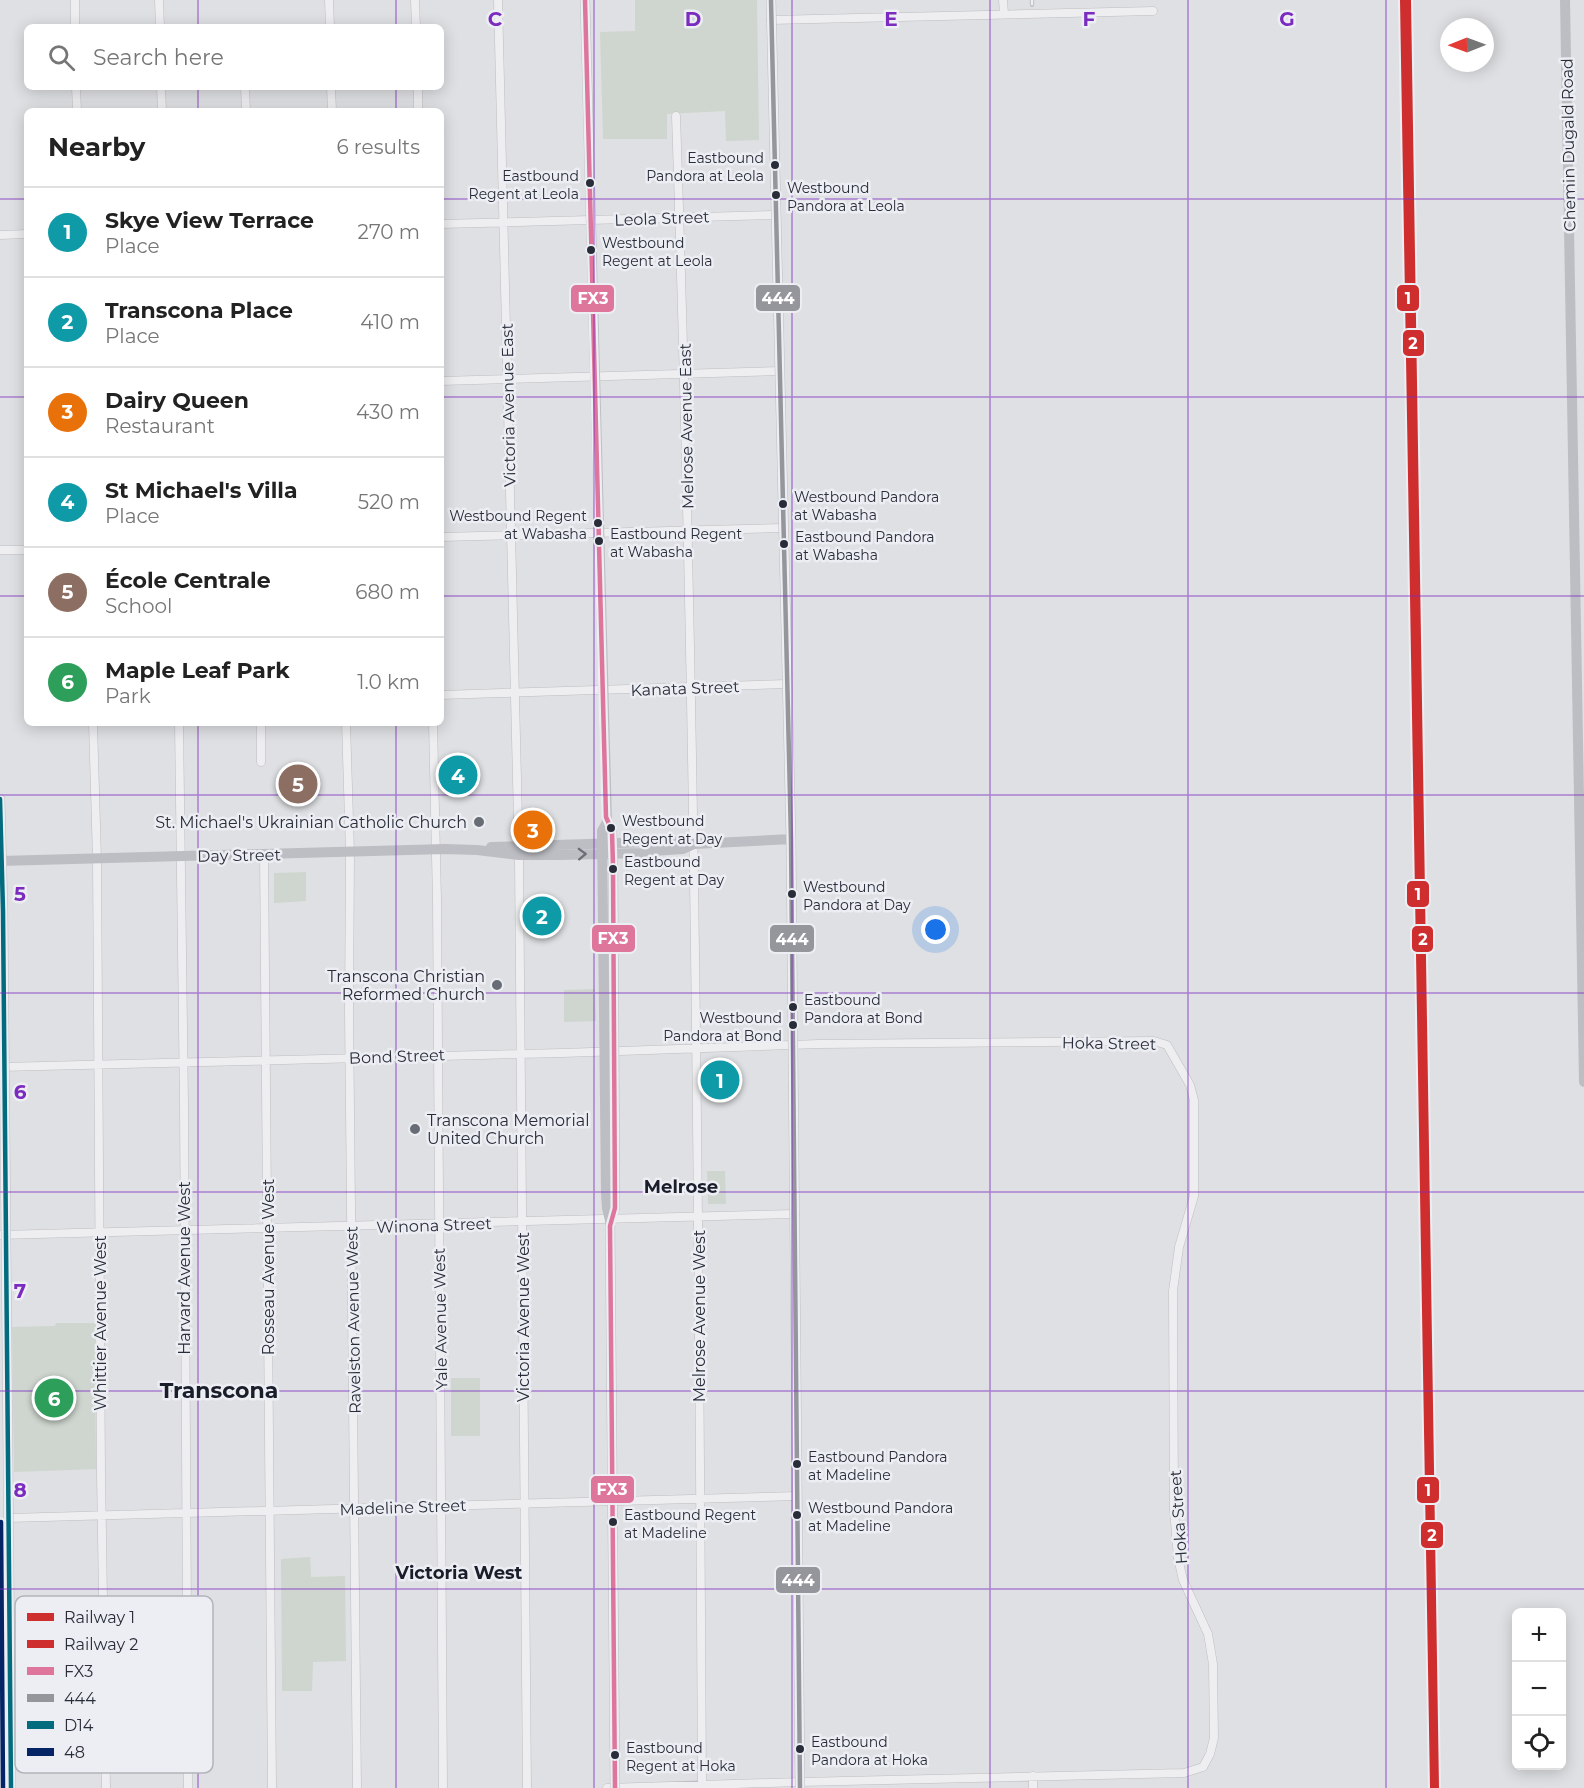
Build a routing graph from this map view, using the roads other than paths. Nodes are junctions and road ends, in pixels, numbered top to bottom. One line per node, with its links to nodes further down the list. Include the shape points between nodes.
1 (75, 0): 13 (street)
2 (159, 0): 14 (street)
3 (329, 0): 15 (street)
4 (416, 0): 16 (street)
5 (498, 0): 31 (street, Victoria Avenue East)
6 (585, 0): 30 (street)
7 (771, 0): 12 (street)
8 (1003, 0): 11 (street)
9 (1565, 0): 47 (street, Chemin Dugald Road)
10 (1153, 11): 11 (street)
11 (1004, 14): 12 (street)
12 (771, 20): 28 (street)
13 (75, 24)
14 (160, 24)
15 (330, 24)
16 (416, 24)
17 (76, 90): 22 (street)
18 (161, 90): 23 (street)
19 (245, 90): 24 (street)
20 (331, 90): 25 (street)
21 (418, 90): 26 (street)
22 (77, 108)
23 (162, 108)
24 (246, 108)
25 (332, 108)
26 (418, 108)
27 (676, 117): 29 (street, Melrose Avenue East)
28 (776, 215): 29 (street, Leola Street); 35 (street)
29 (679, 217): 30 (street, Leola Street); 36 (street, Melrose Avenue East)
30 (591, 220): 31 (street, Leola Street); 37 (street)
31 (505, 222): 32 (street, Leola Street); 38 (street, Victoria Avenue East)
32 (444, 224)
33 (24, 234): 34 (street)
34 (0, 235)
35 (779, 371): 36 (street); 40 (street)
36 (685, 374): 37 (street); 41 (street, Melrose Avenue East)
37 (596, 376): 38 (street); 42 (street)
38 (508, 378): 39 (street); 43 (street, Victoria Avenue East)
39 (444, 381)
40 (783, 528): 41 (street); 49 (street)
41 (688, 531): 42 (street); 50 (street, Melrose Avenue East)
42 (600, 533): 43 (street); 51 (street)
43 (511, 535): 44 (street); 52 (street, Victoria Avenue East)
44 (444, 537)
45 (0, 550): 46 (street)
46 (24, 550)
47 (1580, 583): 48 (street, Chemin Dugald Road)
48 (1580, 672): 60 (street, Chemin Dugald Road)
49 (786, 684): 50 (street, Kanata Street); 62 (street)
50 (692, 688): 51 (street, Kanata Street); 63 (street, Melrose Avenue East)
51 (604, 689): 52 (street, Kanata Street); 65 (street, via 607,822 603,831)
52 (516, 692): 53 (street, Kanata Street); 66 (street, Victoria Avenue East)
53 (444, 695)
54 (93, 726): 71 (street, Whittier Avenue West)
55 (178, 726): 70 (street, Harvard Avenue West)
56 (261, 726): 59 (street)
57 (346, 726): 67 (street, Ravelston Avenue West)
58 (433, 726): 64 (street, Yale Avenue West)
59 (261, 762)
60 (1581, 763): 68 (street, Chemin Dugald Road)
61 (0, 799): 72 (street)
62 (791, 839): 63 (street, Day Street); 74 (street)
63 (694, 844): 65 (street, Day Street, via 684,841); 75 (street, Melrose Avenue West)
64 (436, 849): 66 (street, Day Street); 67 (street, Day Street); 78 (street, Yale Avenue West)
65 (608, 849): 66 (street, Day Street); 76 (street)
66 (519, 851): 77 (street, Victoria Avenue West)
67 (350, 852): 69 (street, Day Street); 79 (street, Ravelston Avenue West)
68 (1582, 852): 73 (street, Chemin Dugald Road)
69 (264, 854): 70 (street, Day Street); 80 (street, Rosseau Avenue West)
70 (181, 856): 71 (street, Day Street); 81 (street, Harvard Avenue West)
71 (97, 859): 72 (street, Day Street); 82 (street, Whittier Avenue West)
72 (1, 861): 83 (street)
73 (1583, 941): 84 (street, Chemin Dugald Road)
74 (794, 1045): 75 (street, Bond Street); 85 (street); 109 (street, Hoka Street, via 1154,1041 1167,1045 1190,1085 1194,1100 1194,1196 1179,1247 1173,1291 1174,1510 1183,1580 1210,1644 1214,1738 1203,1767 1184,1773)
75 (695, 1047): 76 (street, Bond Street); 86 (street, Melrose Avenue West)
76 (610, 1050): 77 (street, Bond Street); 87 (street, via 615,1208)
77 (521, 1053): 78 (street, Bond Street); 88 (street, Victoria Avenue West)
78 (438, 1055): 79 (street, Bond Street); 89 (street, Yale Avenue West)
79 (350, 1057): 80 (street, Bond Street); 90 (street, Ravelston Avenue West)
80 (266, 1059): 81 (street, Bond Street); 91 (street, Rosseau Avenue West)
81 (183, 1062): 82 (street, Bond Street); 92 (street, Harvard Avenue West)
82 (99, 1065): 83 (street, Bond Street); 93 (street, Whittier Avenue West)
83 (2, 1067): 94 (street)
84 (1584, 1082)
85 (795, 1214): 86 (street, Winona Street); 95 (street)
86 (699, 1217): 87 (street, Winona Street); 96 (street, Melrose Avenue West)
87 (610, 1220): 88 (street, Winona Street); 97 (street)
88 (523, 1222): 89 (street, Winona Street); 98 (street, Victoria Avenue West)
89 (439, 1225): 90 (street, Winona Street); 99 (street, Yale Avenue West)
90 (352, 1227): 91 (street, Winona Street); 100 (street, Ravelston Avenue West)
91 (268, 1229): 92 (street, Winona Street); 101 (street, Rosseau Avenue West)
92 (184, 1230): 93 (street, Winona Street); 102 (street, Harvard Avenue West)
93 (100, 1232): 94 (street, Winona Street); 103 (street, Whittier Avenue West)
94 (3, 1235): 104 (street)
95 (798, 1496): 96 (street, Madeline Street); 110 (street)
96 (699, 1499): 97 (street, Madeline Street); 111 (street, Melrose Avenue West)
97 (612, 1502): 98 (street, Madeline Street); 120 (street)
98 (524, 1505): 99 (street, Madeline Street); 118 (street, Victoria Avenue West)
99 (441, 1506): 100 (street, Madeline Street); 117 (street, Yale Avenue West)
100 (355, 1509): 101 (street, Madeline Street); 116 (street, Ravelston Avenue West)
101 (270, 1511): 102 (street, Madeline Street); 115 (street, Rosseau Avenue West)
102 (186, 1513): 103 (street, Madeline Street); 106 (street, Harvard Avenue West)
103 (102, 1517): 104 (street, Madeline Street); 105 (street, Whittier Avenue West)
104 (6, 1521): 112 (street)
105 (103, 1596)
106 (187, 1596)
107 (106, 1773): 113 (street, Whittier Avenue West)
108 (188, 1773): 114 (street, Harvard Avenue West)
109 (1033, 1776): 110 (street, Hoka Street); 121 (street)
110 (800, 1785): 111 (street, Hoka Street)
111 (702, 1786): 120 (street, Hoka Street)
112 (11, 1788)
113 (106, 1788)
114 (188, 1788)
115 (272, 1788)
116 (357, 1788)
117 (443, 1788)
118 (527, 1788)
119 (607, 1788): 120 (street, Hoka Street)
120 (615, 1788)
121 (1034, 1788)

